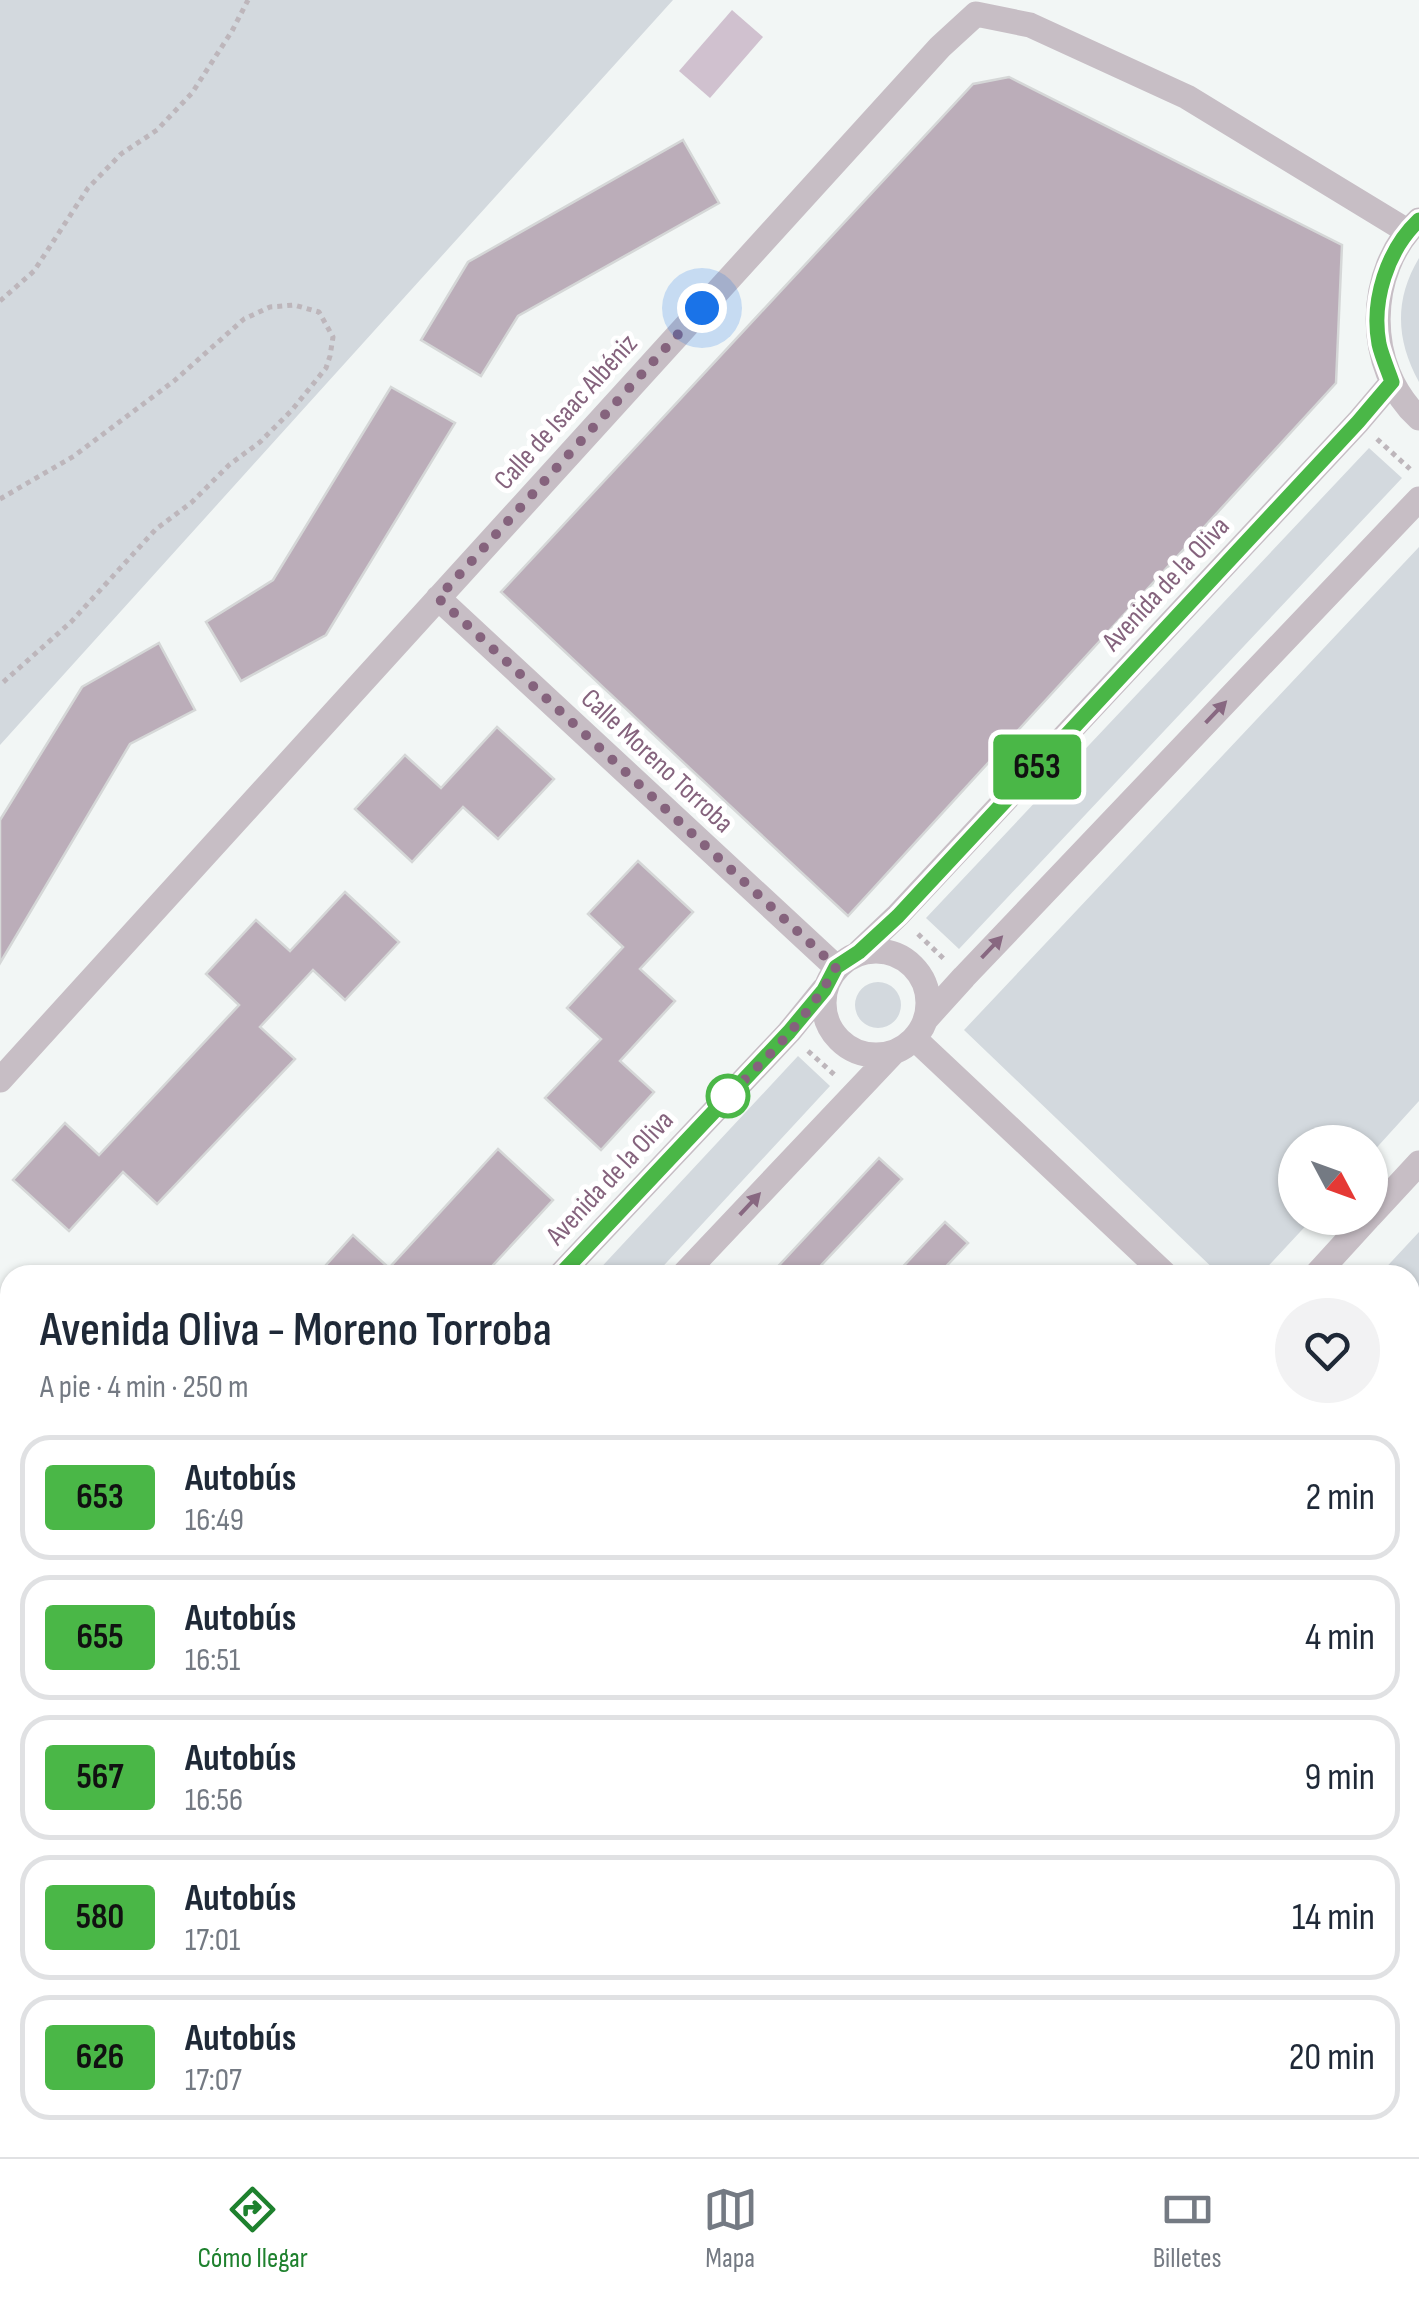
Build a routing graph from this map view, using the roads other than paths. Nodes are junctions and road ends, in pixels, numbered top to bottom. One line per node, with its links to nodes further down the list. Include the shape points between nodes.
1 (1413, 226): 2 (street, via 1388,266 1378,304 1379,344); 5 (street, Calle de Isaac Albéniz, via 1187,97 1030,26 976,14)
2 (1392, 382): 3 (street); 6 (street, Avenida de la Oliva)
3 (1419, 418)
4 (1419, 499): 8 (street, one-way to 4)
5 (438, 598): 7 (street, Calle Moreno Torroba); 9 (street, Calle de Isaac Albéniz)
6 (859, 952): 7 (street); 8 (street, via 888,951 913,965 928,990)
7 (830, 978): 8 (street, via 824,1018 840,1042 866,1055); 13 (street, Avenida de la Oliva, via 789,1032)
8 (912, 1037): 14 (street, one-way to 8); 15 (street)
9 (0, 1080)
10 (1419, 1163): 11 (street)
11 (1388, 1196)
12 (1352, 1235): 16 (street)
13 (569, 1265)
14 (692, 1265)
15 (1155, 1265)
16 (1325, 1265)

